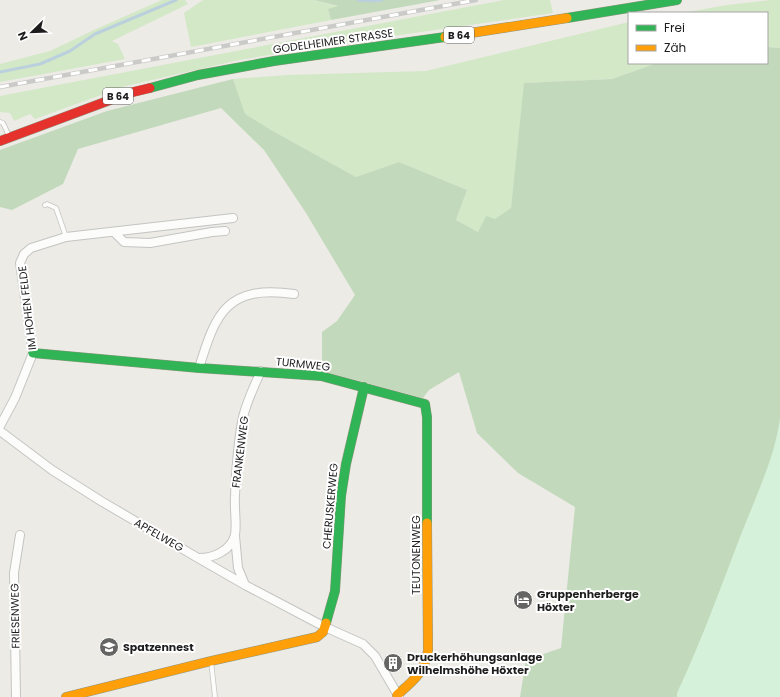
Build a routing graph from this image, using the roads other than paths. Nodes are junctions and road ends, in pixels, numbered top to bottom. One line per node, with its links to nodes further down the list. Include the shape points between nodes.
1 (678, 0): 3 (street, GODELHEIMER STRASSE / B 64, via 483,32 274,61 198,75 129,93)
2 (0, 122): 3 (lane, via 3,123)
3 (10, 138): 4 (street, GODELHEIMER STRASSE / B 64)
4 (0, 141)
5 (45, 205): 9 (lane, via 56,208)
6 (233, 218): 8 (street, IM HOHEN FELDE)
7 (225, 231): 8 (street, via 150,243 124,242)
8 (115, 232): 9 (street, IM HOHEN FELDE)
9 (66, 237): 11 (street, IM HOHEN FELDE, via 31,248 24,254 20,263)
10 (294, 294): 12 (street, via 256,293 231,302 218,317 208,337)
11 (33, 353): 12 (street, TURMWEG); 16 (street, IM HOHEN FELDE, via 15,398)
12 (198, 368): 13 (street, TURMWEG)
13 (261, 371): 14 (street, TURMWEG, via 321,376); 19 (street, FRANKENWEG, via 244,416 235,496)
14 (364, 387): 15 (street, TURMWEG); 22 (street, CHERUSKERWEG, via 346,464 341,496 335,591)
15 (425, 404): 24 (street, TEUTONENWEG, via 428,651 425,667)
16 (0, 426)
17 (0, 431): 20 (street, APFELWEG, via 52,470)
18 (20, 535): 25 (street, FRIESENWEG, via 14,573)
19 (235, 536): 20 (street, via 217,555); 21 (street, FRANKENWEG, via 238,568)
20 (198, 558): 21 (street, APFELWEG)
21 (244, 585): 22 (street, APFELWEG)
22 (325, 627): 23 (street, via 317,637); 24 (street, APFELWEG, via 363,644 376,656)
23 (211, 661): 26 (street); 27 (lane)
24 (398, 696)
25 (16, 697)
26 (66, 697)
27 (215, 697)

